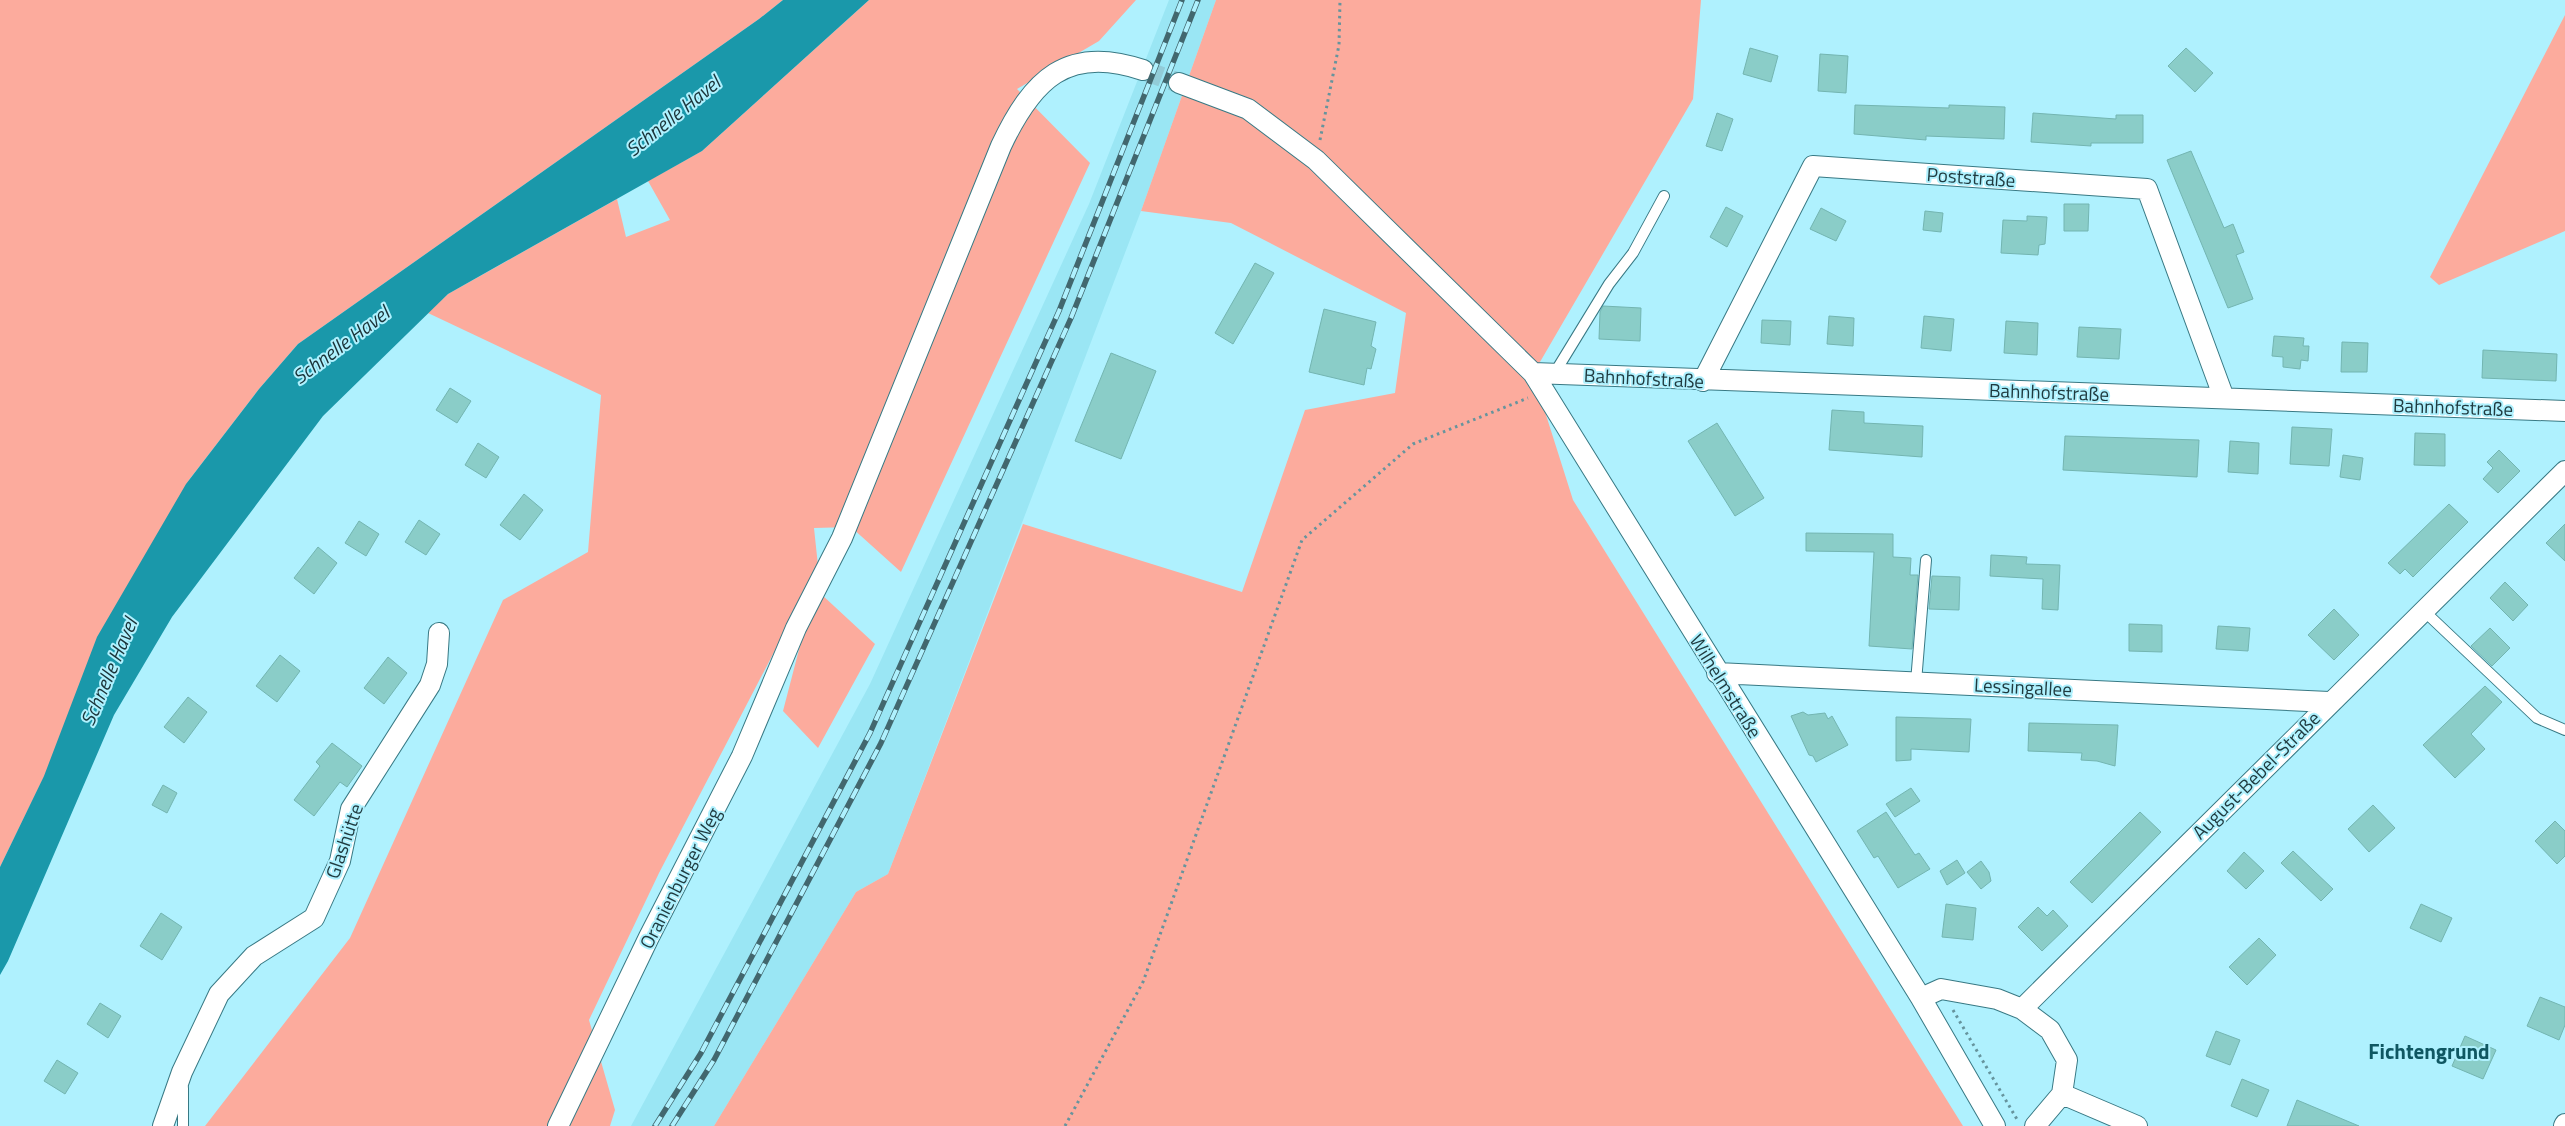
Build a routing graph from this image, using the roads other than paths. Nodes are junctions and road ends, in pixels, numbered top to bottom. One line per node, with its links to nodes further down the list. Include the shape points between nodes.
1 (1143, 70): 22 (street, Oranienburger Weg, via 1118,61 1082,62 1058,71 1036,88 1015,115 842,538 796,628 742,756 649,937)
2 (1179, 83): 5 (street, Bahnhofstraße, via 1248,110 1316,160 1532,373)
3 (1664, 196): 5 (lane, via 1633,253 1609,284)
4 (1703, 381): 5 (street, Bahnhofstraße); 6 (street, Bahnhofstraße); 6 (street, Poststraße, via 1813,166 2147,190)
5 (1549, 383): 12 (street, Wilhelmstraße)
6 (2224, 398): 7 (street, Bahnhofstraße)
7 (2565, 411)
8 (2565, 471): 10 (street, August-Bebel-Straße)
9 (1926, 560): 13 (lane)
10 (2423, 610): 14 (street, August-Bebel-Straße); 15 (lane, via 2538,718)
11 (439, 633): 18 (street, Glashütte, via 437,664 430,685 351,809 340,861 314,918 254,956 220,994)
12 (1717, 673): 13 (street, Lessingallee); 16 (street, Wilhelmstraße)
13 (1916, 682): 14 (street, Lessingallee)
14 (2330, 702): 17 (street, August-Bebel-Straße)
15 (2565, 730)
16 (1921, 998): 17 (street, via 1941,989 1996,999); 23 (street, Wilhelmstraße)
17 (2022, 1008): 19 (street, via 2050,1030 2067,1060)
18 (182, 1072): 20 (street, Glashütte); 21 (lane)
19 (2062, 1094): 24 (street); 25 (street)
20 (163, 1126)
21 (183, 1126)
22 (558, 1126)
23 (1995, 1126)
24 (2035, 1126)
25 (2137, 1126)

